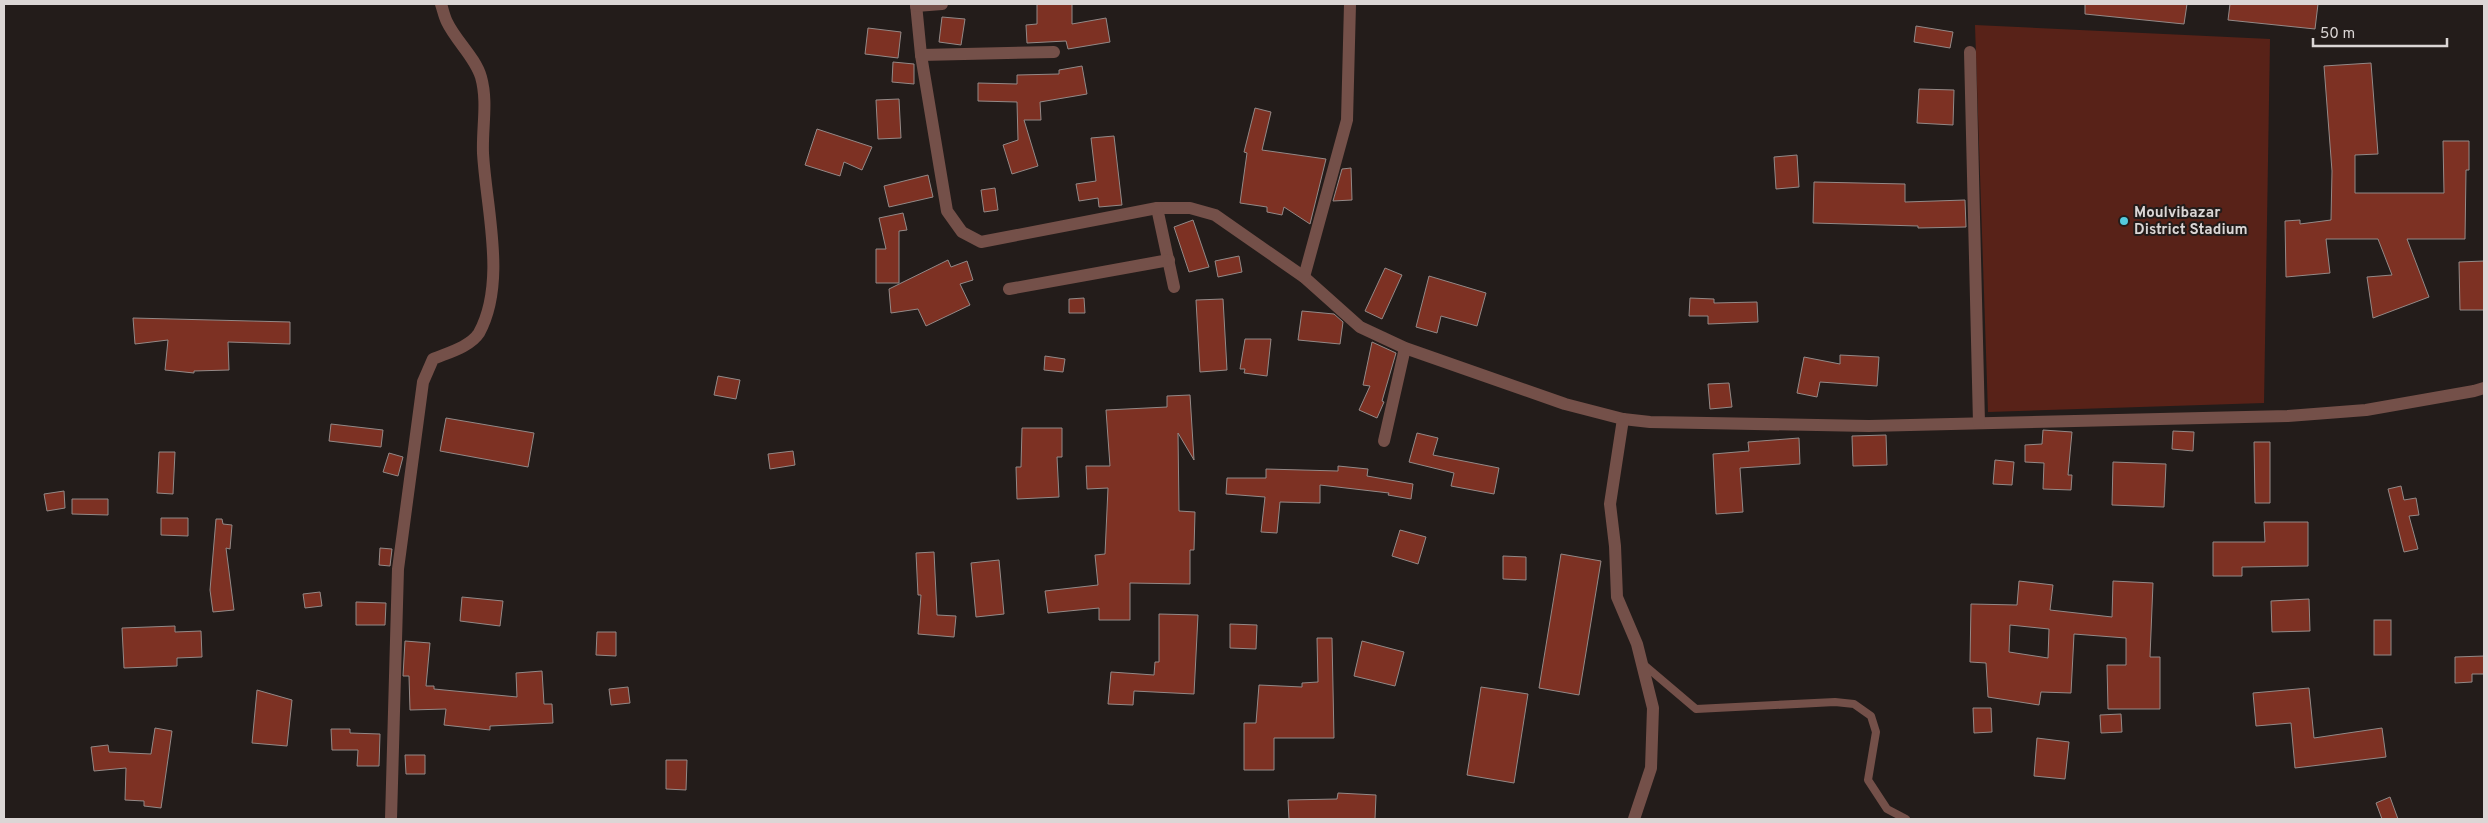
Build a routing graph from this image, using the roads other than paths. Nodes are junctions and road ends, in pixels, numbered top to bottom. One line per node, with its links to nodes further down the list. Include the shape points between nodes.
1 (441, 4): 19 (street, via 447,22 480,75 486,100 482,135 492,238 492,287 488,311 478,335 433,359 423,382 398,569)
2 (942, 4): 4 (street)
3 (1350, 4): 10 (street, via 1347,120)
4 (916, 5): 7 (street)
5 (1054, 52): 7 (street)
6 (1970, 52): 16 (street)
7 (921, 55): 8 (street, via 947,211 962,232 981,242)
8 (1157, 208): 9 (street); 10 (street, via 1190,208 1215,214)
9 (1169, 260): 11 (street); 12 (street)
10 (1304, 276): 13 (street, via 1360,327)
11 (1174, 287)
12 (1009, 289)
13 (1405, 348): 15 (street, via 1565,404); 17 (street)
14 (2484, 388): 16 (street, via 2366,410 2298,415)
15 (1623, 419): 16 (street, via 1869,426); 18 (street, via 1610,504 1617,597)
16 (1978, 423)
17 (1384, 442)
18 (1641, 662): 20 (street, via 1653,708 1651,768); 21 (lane, via 1696,709 1835,702 1854,704 1872,716 1876,732 1868,780 1887,809)
19 (391, 819)
20 (1634, 819)
21 (1906, 819)

